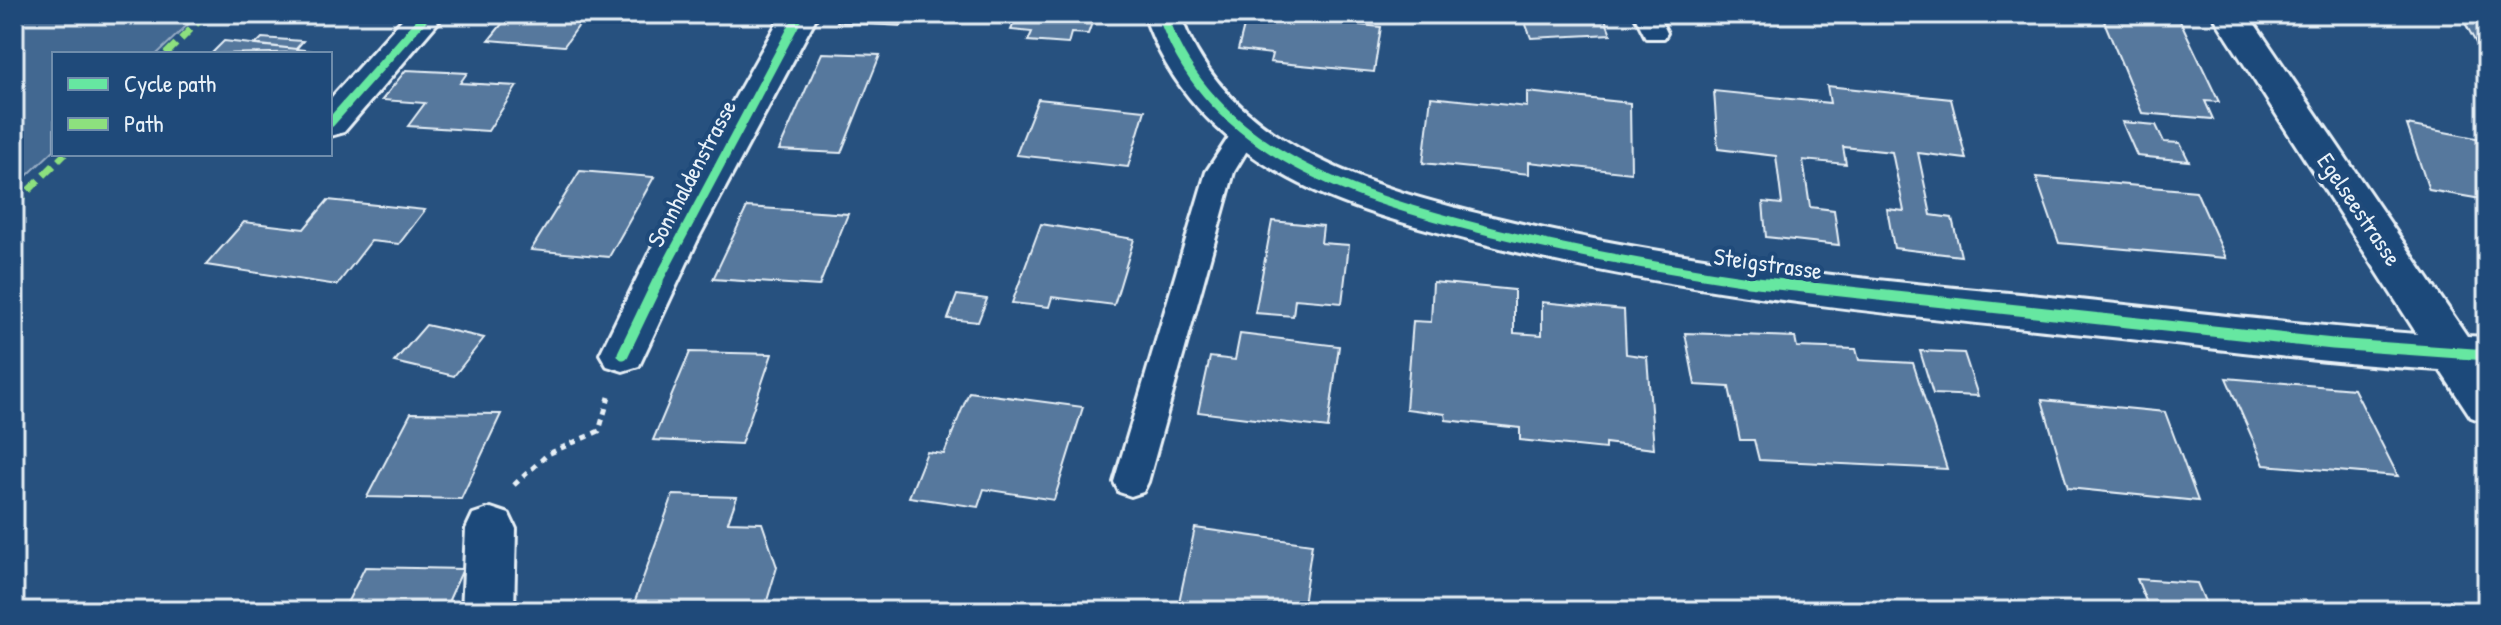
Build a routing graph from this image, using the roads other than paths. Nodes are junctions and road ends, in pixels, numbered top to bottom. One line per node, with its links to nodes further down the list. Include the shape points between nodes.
1 (427, 14): 5 (street)
2 (800, 14): 7 (street, Sonnhaldenstrasse, via 678,237)
3 (1162, 14): 6 (street, Steigstrasse, via 1173,48 1191,75)
4 (2230, 14): 8 (street, Egelseestrasse)
5 (332, 121)
6 (1245, 132): 8 (street, Steigstrasse, via 1285,159 1350,189 1441,218 1530,243 1750,284); 10 (lane, via 1220,172)
7 (623, 354)
8 (2472, 354): 9 (street, Egelseestrasse)
9 (2487, 404)
10 (1131, 482)
11 (491, 529): 12 (street)
12 (488, 611)

